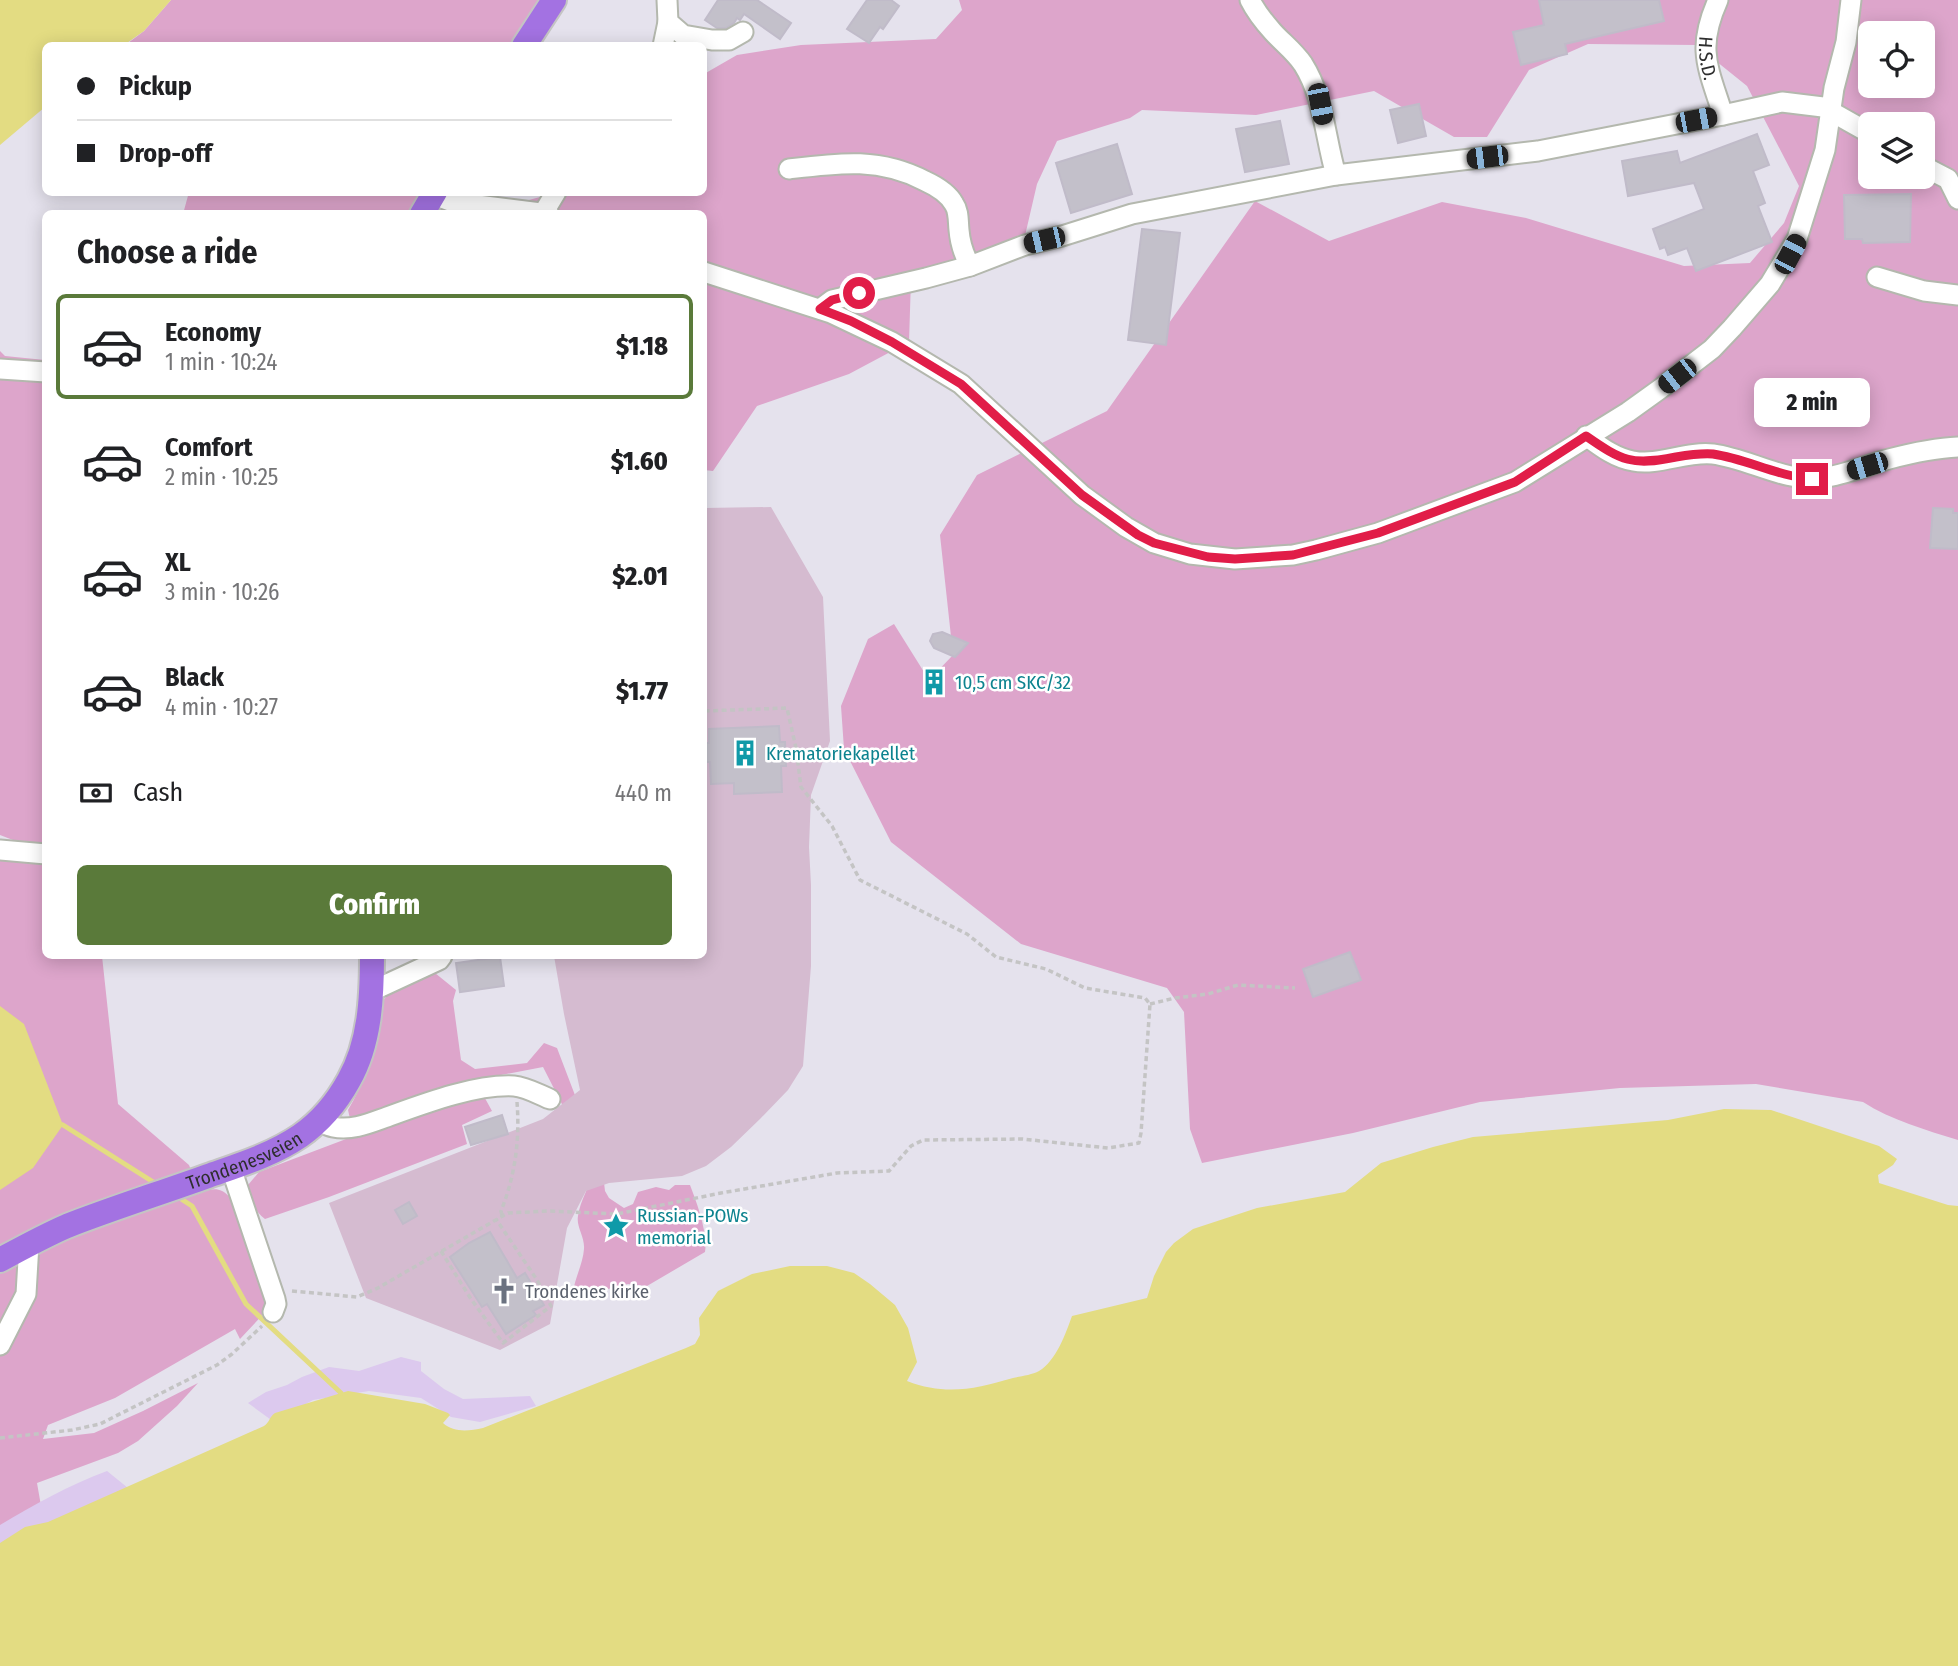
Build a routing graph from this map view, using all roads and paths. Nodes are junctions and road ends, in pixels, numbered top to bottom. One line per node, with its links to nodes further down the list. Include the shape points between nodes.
1 (554, 0): 8 (main road)
2 (667, 0): 6 (street)
3 (1250, 0): 15 (street, via 1305,68 1320,104)
4 (1718, 0): 11 (street, H.S.D., via 1705,51)
5 (1851, 0): 10 (street)
6 (668, 22): 7 (street, via 683,35 712,40 729,40); 9 (street)
7 (743, 32)
8 (527, 42)
9 (664, 42)
10 (1832, 111): 11 (street, via 1782,102); 12 (street); 27 (street, via 1825,150 1797,239 1770,284 1712,349 1628,412)
11 (1723, 115): 15 (street, via 1538,151)
12 (1858, 126)
13 (789, 170): 20 (street, via 879,165 928,182 954,204)
14 (1935, 171): 16 (street)
15 (1336, 175): 20 (street, via 1132,214)
16 (1953, 179): 17 (street)
17 (1958, 199)
18 (430, 200): 19 (street)
19 (521, 210)
20 (970, 266): 24 (street, via 832,300)
21 (707, 273): 24 (street)
22 (1877, 277): 23 (street)
23 (1958, 295)
24 (820, 309): 27 (street, via 892,342 961,384 1082,495 1126,527 1154,543 1199,555 1235,559 1293,555 1378,533 1515,482)
25 (0, 369): 26 (street)
26 (42, 372)
27 (1586, 436): 28 (street, via 1611,454 1631,461 1712,454 1812,479 1930,449)
28 (1958, 447)
29 (707, 712): 36 (path, via 788,708 801,787 832,826 860,880 967,934 996,957 1046,969 1084,988 1145,998)
30 (0, 850): 31 (street)
31 (42, 854)
32 (372, 959): 35 (main road, Trondenesveien)
33 (440, 959): 35 (street)
34 (1295, 988): 36 (path, via 1238,985)
35 (370, 992): 39 (main road, Trondenesveien, via 357,1064)
36 (1150, 1004): 41 (path, via 1139,1143 1108,1148 1022,1139 923,1140 911,1146 889,1171 837,1173 617,1214)
37 (516, 1086): 38 (street); 39 (street, via 473,1090 352,1128); 41 (path, via 517,1150)
38 (550, 1099)
39 (318, 1121): 40 (main road, Trondenesveien, via 283,1146)
40 (231, 1168): 43 (main road, Trondenesveien); 46 (street)
41 (502, 1214): 42 (path)
42 (496, 1219): 44 (path); 44 (path, via 551,1306 503,1343)
43 (29, 1244): 45 (main road, Trondenesveien); 48 (street, via 26,1294)
44 (441, 1251): 46 (path, via 357,1297)
45 (0, 1260)
46 (272, 1289): 47 (street)
47 (273, 1312): 49 (path, via 217,1365 118,1416 87,1428)
48 (0, 1345)
49 (0, 1438)

